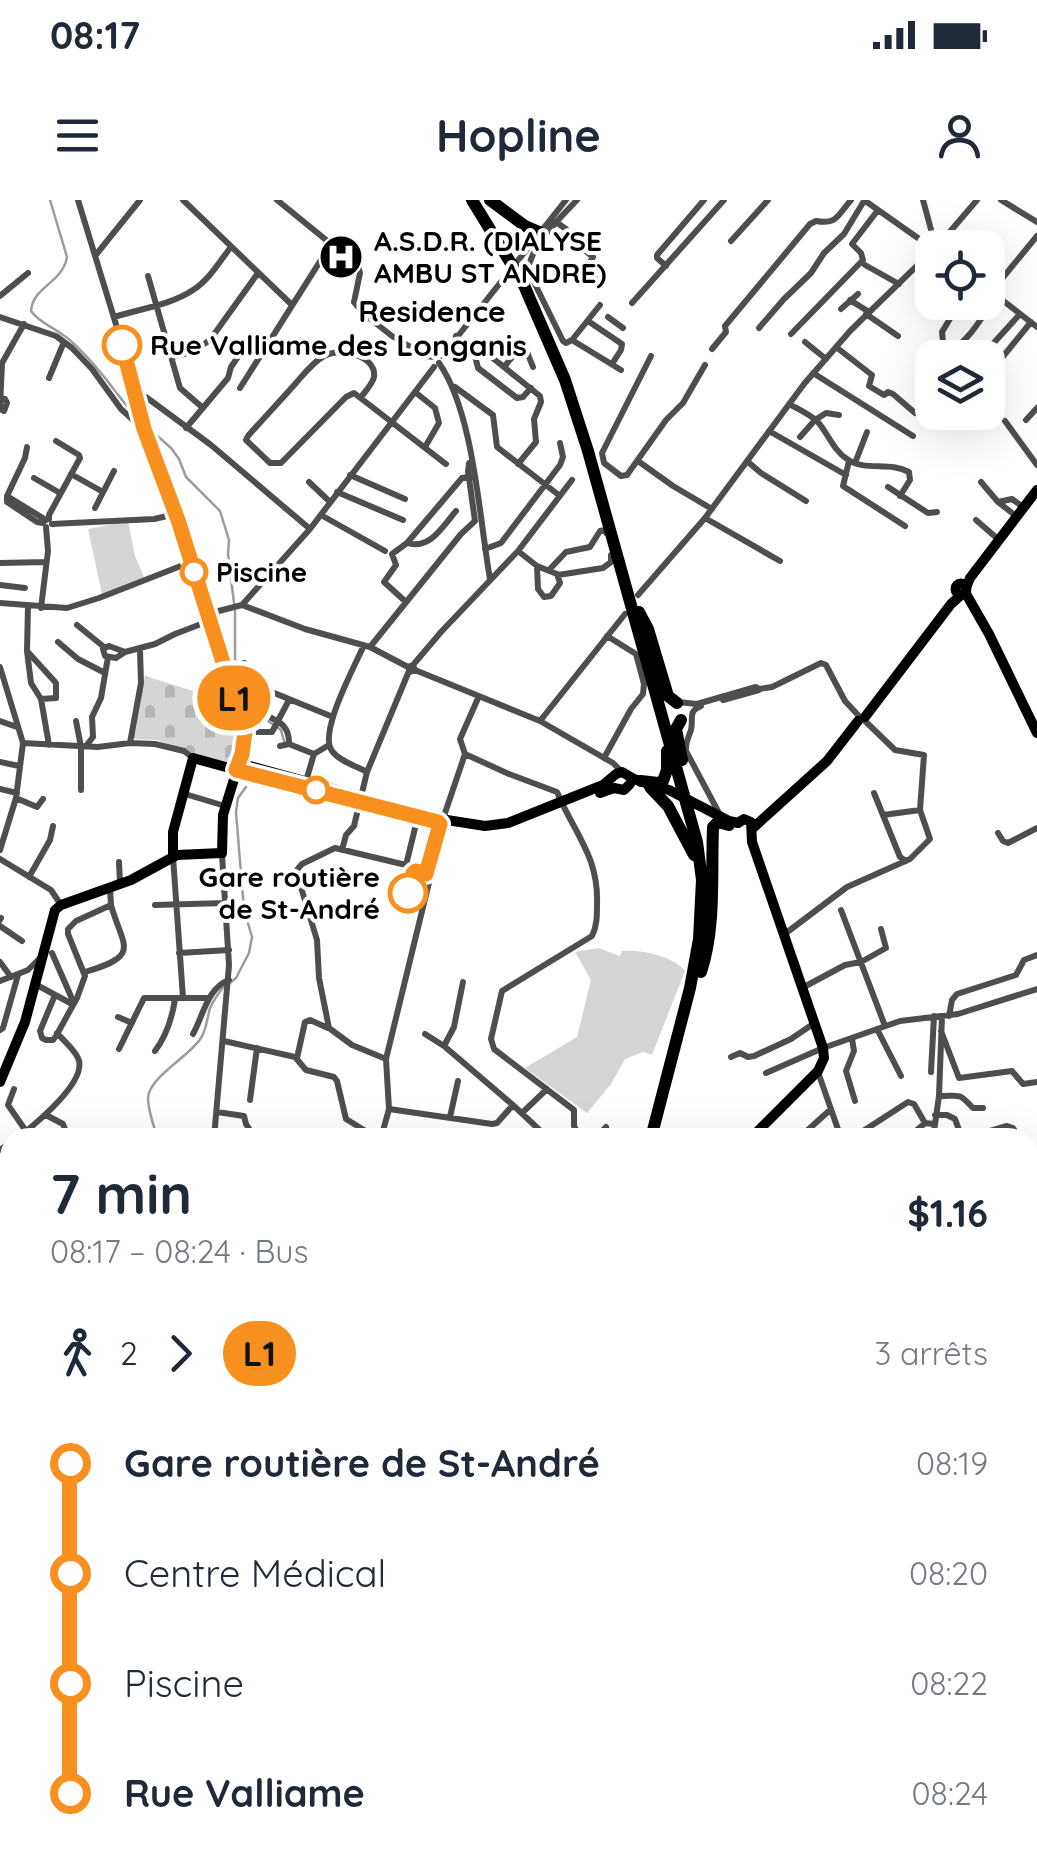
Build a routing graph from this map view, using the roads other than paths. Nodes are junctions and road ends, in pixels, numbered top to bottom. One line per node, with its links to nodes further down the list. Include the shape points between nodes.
1 (78, 200): 29 (street)
2 (140, 200): 29 (street)
3 (183, 200): 27 (street)
4 (278, 200): 26 (street)
5 (473, 200): 28 (highway); 28 (highway)
6 (490, 200): 22 (highway)
7 (566, 200): 22 (street)
8 (576, 200): 18 (street)
9 (704, 200): 31 (street, via 657,254)
10 (724, 200): 31 (street)
11 (768, 200): 25 (street)
12 (851, 200): 73 (street, via 833,221 810,224)
13 (864, 200): 17 (street); 61 (street, via 844,234)
14 (923, 200): 20 (street)
15 (1001, 200): 19 (street)
16 (975, 201): 21 (street)
17 (878, 210): 23 (street); 63 (street, via 852,244 862,260)
18 (556, 222): 38 (street, via 593,257 586,269); 67 (street, via 528,265 563,341)
19 (1037, 222)
20 (930, 230)
21 (948, 230)
22 (539, 232): 64 (street)
23 (915, 236)
24 (1037, 236): 36 (street)
25 (732, 241)
26 (331, 244): 47 (street); 78 (street, via 360,270 355,305)
27 (231, 246): 34 (street); 45 (street, via 195,290)
28 (507, 250): 37 (highway)
29 (95, 256): 51 (street)
30 (864, 265): 39 (street)
31 (666, 266): 43 (street)
32 (915, 267): 39 (street)
33 (28, 273): 41 (street)
34 (258, 274): 47 (street); 76 (street, via 210,340)
35 (148, 276): 45 (street)
36 (1005, 277)
37 (525, 282): 179 (highway, via 561,349 582,410); 195 (highway, via 580,422)
38 (600, 283)
39 (900, 284): 49 (street)
40 (858, 294): 42 (street)
41 (0, 296)
42 (850, 300): 48 (street); 49 (street)
43 (632, 303)
44 (1005, 303): 50 (street)
45 (156, 304): 51 (street); 76 (street)
46 (600, 304): 54 (street)
47 (292, 305): 86 (street, via 241,386)
48 (842, 309)
49 (868, 313): 65 (street); 71 (street)
50 (1020, 314): 59 (street); 68 (street)
51 (114, 316): 90 (street)
52 (0, 317): 58 (street)
53 (608, 317): 57 (street)
54 (588, 320): 62 (street); 67 (street)
55 (949, 320): 56 (street, via 942,332 946,354)
56 (976, 320)
57 (615, 323): 60 (street); 62 (street)
58 (24, 324): 69 (street); 92 (street, via 2,364)
59 (1034, 324): 75 (street)
60 (623, 328)
61 (759, 328)
62 (608, 334): 79 (street, via 622,347)
63 (791, 334)
64 (456, 336): 72 (street); 78 (street)
65 (898, 336)
66 (250, 339): 86 (street)
67 (572, 340): 79 (street)
68 (996, 340)
69 (64, 342): 85 (street); 103 (street, via 131,420)
70 (805, 342): 77 (street)
71 (836, 347): 77 (street); 97 (street, via 872,376 869,386 893,394)
72 (473, 348): 81 (street); 88 (street, via 480,371 517,398)
73 (712, 349)
74 (651, 356): 117 (street, via 602,453 620,476)
75 (1005, 356)
76 (172, 358): 95 (street, via 180,388)
77 (826, 359): 84 (street)
78 (434, 363): 87 (street); 89 (street)
79 (612, 364): 83 (street)
80 (705, 365): 117 (street)
81 (504, 367): 82 (street, via 522,345); 88 (street)
82 (534, 367)
83 (622, 370)
84 (813, 374): 93 (street); 108 (street)
85 (49, 378)
86 (228, 378): 95 (street)
87 (451, 384): 121 (street, via 493,415 497,447); 126 (street, via 466,429)
88 (531, 387): 121 (street, via 540,398 537,439)
89 (415, 392): 101 (street); 115 (street, via 435,408 439,424)
90 (139, 396): 103 (street); 104 (street)
91 (360, 396): 91 (street, via 346,397 279,464 270,464 246,440 332,352 352,353 373,370); 101 (street)
92 (0, 398): 94 (street)
93 (789, 404): 99 (street); 105 (street)
94 (0, 408)
95 (203, 408): 104 (street)
96 (1037, 408): 100 (street)
97 (915, 413)
98 (839, 415): 99 (street, via 828,412)
99 (816, 420): 109 (street); 110 (street)
100 (1026, 420)
101 (392, 421): 115 (street); 125 (street)
102 (1005, 422): 122 (street)
103 (142, 423): 148 (street)
104 (186, 428): 156 (street)
105 (769, 431): 118 (street); 127 (street)
106 (867, 432): 113 (street)
107 (854, 435): 113 (street)
108 (913, 436)
109 (800, 437)
110 (829, 438): 116 (street); 119 (street)
111 (56, 441): 124 (street, via 80,456)
112 (560, 444): 132 (street, via 562,460)
113 (861, 445): 119 (street)
114 (27, 447): 153 (street, via 7,496)
115 (424, 447): 120 (street)
116 (818, 447)
117 (638, 461): 144 (street)
118 (747, 461): 141 (street); 144 (street)
119 (852, 462): 127 (street); 139 (street, via 909,472)
120 (446, 464)
121 (518, 464): 132 (street)
122 (1037, 465)
123 (114, 470): 135 (street)
124 (71, 474): 135 (street); 137 (street)
125 (350, 475): 136 (street); 140 (street)
126 (468, 475): 154 (street); 158 (street)
127 (846, 475): 155 (street, via 843,486)
128 (34, 478): 137 (street)
129 (572, 480): 138 (street)
130 (309, 482): 142 (street)
131 (981, 482): 147 (street, via 998,502 1012,499)
132 (545, 485): 138 (street); 159 (street, via 501,543)
133 (888, 488): 139 (street)
134 (1037, 490): 147 (main road)
135 (103, 492): 143 (street)
136 (337, 492): 142 (street); 151 (street)
137 (60, 493): 153 (street)
138 (560, 496): 161 (street)
139 (900, 496): 146 (street)
140 (405, 499)
141 (806, 501)
142 (330, 502): 149 (street)
143 (94, 508)
144 (712, 509): 150 (street)
145 (456, 511): 158 (street, via 429,542)
146 (937, 512)
147 (1019, 512): 157 (main road)
148 (176, 514): 153 (street); 165 (street)
149 (320, 514): 156 (street); 160 (street)
150 (705, 518): 162 (street); 173 (street)
151 (404, 520)
152 (976, 520): 157 (street)
153 (47, 522): 164 (street)
154 (478, 524): 159 (street); 174 (street, via 461,534)
155 (905, 526)
156 (310, 529): 177 (street)
157 (999, 540): 172 (main road)
158 (406, 543): 174 (street, via 392,554 396,565 384,582)
159 (485, 550): 168 (street)
160 (386, 551)
161 (518, 551): 166 (street); 168 (street)
162 (780, 561)
163 (0, 562): 164 (street)
164 (46, 562): 178 (street)
165 (191, 562): 178 (street, via 67,608); 180 (street)
166 (537, 566): 167 (street); 169 (street, via 544,597 559,587)
167 (549, 570): 169 (street); 169 (street, via 563,553 590,547 605,530 610,562)
168 (492, 574): 192 (street)
169 (558, 575)
170 (0, 585): 171 (street)
171 (25, 588)
172 (963, 588): 201 (main road); 209 (main road)
173 (638, 595)
174 (406, 602): 184 (street)
175 (0, 603): 176 (street)
176 (28, 606): 178 (street); 187 (street)
177 (237, 606): 180 (street); 184 (street)
178 (42, 608)
179 (632, 613): 182 (street); 200 (highway, via 648,629 668,696); 222 (highway)
180 (208, 618): 186 (street); 208 (street)
181 (77, 625): 185 (street)
182 (607, 636): 205 (street); 218 (street, via 636,654 644,684)
183 (58, 642): 193 (street)
184 (367, 646): 192 (street); 202 (street)
185 (104, 647): 188 (street); 189 (street)
186 (140, 650): 188 (street); 211 (street)
187 (28, 651): 198 (street, via 31,683); 198 (street, via 56,683 56,698)
188 (125, 652): 189 (street)
189 (108, 657): 193 (street)
190 (244, 663): 194 (street)
191 (0, 667): 197 (street)
192 (414, 668): 196 (street); 223 (street)
193 (105, 673): 214 (street, via 93,737)
194 (245, 680): 199 (street); 206 (street, via 254,706)
195 (656, 694): 224 (highway, via 665,778); 226 (highway)
196 (479, 696): 205 (street); 216 (street, via 460,739)
197 (4, 698): 207 (street)
198 (41, 700): 212 (street)
199 (289, 700): 202 (street); 206 (street)
200 (683, 711): 201 (street, via 772,688 824,663 845,701); 222 (highway, via 676,729); 242 (street, via 692,724 686,751 715,808)
201 (862, 716): 236 (street, via 896,750 924,754); 242 (main road, via 827,761)
202 (333, 717): 213 (street)
203 (0, 720): 207 (street)
204 (76, 721): 214 (street)
205 (540, 721): 218 (street)
206 (276, 726): 208 (street); 215 (street, via 288,732 284,745)
207 (17, 727): 210 (street)
208 (245, 732): 221 (street)
209 (1037, 733)
210 (23, 743): 212 (street); 220 (street)
211 (130, 743): 214 (street); 217 (street, via 173,748)
212 (49, 745): 214 (street)
213 (328, 745): 215 (street); 223 (street)
214 (83, 747): 228 (street)
215 (314, 754): 225 (street)
216 (465, 754): 234 (street, via 556,792); 240 (street)
217 (193, 758): 221 (main road); 230 (main road)
218 (606, 760): 224 (street)
219 (0, 762): 220 (street)
220 (20, 766): 231 (street)
221 (237, 766): 225 (main road); 232 (main road); 235 (main road)
222 (683, 767): 226 (highway)
223 (366, 770): 232 (street)
224 (626, 780): 234 (main road); 242 (main road); 252 (highway, via 668,806)
225 (306, 783): 232 (main road)
226 (684, 784): 239 (highway)
227 (0, 789): 231 (street)
228 (81, 790)
229 (874, 793): 237 (street)
230 (183, 794): 235 (street); 248 (main road)
231 (16, 796): 233 (street, via 37,807); 245 (street)
232 (360, 799): 238 (main road); 240 (main road); 246 (street)
233 (43, 800)
234 (562, 804): 240 (main road, via 498,825); 313 (street, via 591,858 598,889 595,930 502,992 491,1040)
235 (225, 806): 247 (main road)
236 (920, 810): 237 (street); 250 (street, via 930,839)
237 (884, 815): 250 (street, via 900,858)
238 (418, 816): 240 (main road); 246 (street, via 406,865)
239 (695, 820): 252 (highway); 277 (highway, via 707,905)
240 (443, 821): 305 (street)
241 (53, 826): 253 (street)
242 (744, 827): 263 (main road); 277 (highway, via 718,822 713,828 709,941)
243 (1037, 828): 244 (street, via 1008,842)
244 (998, 833)
245 (0, 850)
246 (342, 850): 289 (street, via 296,871 317,940)
247 (222, 853): 248 (main road); 255 (street)
248 (173, 856): 254 (main road); 256 (street)
249 (0, 859): 253 (street)
250 (908, 861): 263 (street, via 850,886)
251 (119, 862): 254 (street)
252 (701, 871): 337 (highway, via 695,963)
253 (28, 878): 257 (street, via 55,893)
254 (115, 887): 257 (main road); 258 (street)
255 (226, 903): 256 (street); 265 (street)
256 (176, 904): 259 (street); 266 (street)
257 (61, 905): 268 (main road, via 52,917)
258 (111, 905): 271 (street, via 124,950); 271 (street, via 68,929)
259 (155, 905)
260 (841, 910): 270 (street)
261 (0, 921): 264 (street)
262 (881, 929): 270 (street, via 886,948)
263 (782, 933): 278 (main road)
264 (22, 941)
265 (229, 950): 266 (street); 274 (street)
266 (180, 953): 282 (street)
267 (1037, 954): 285 (street, via 1016,975 957,994)
268 (47, 955): 272 (street); 276 (main road); 280 (street)
269 (0, 962): 272 (street)
270 (859, 962): 278 (street); 290 (street)
271 (84, 972): 280 (street); 284 (street)
272 (14, 976): 273 (street); 291 (street)
273 (0, 982)
274 (229, 982): 283 (street); 297 (street)
275 (463, 982): 298 (street)
276 (34, 984): 281 (street); 310 (main road)
277 (695, 989): 338 (highway)
278 (801, 989): 288 (main road)
279 (1037, 989): 285 (street)
280 (72, 990): 284 (street)
281 (55, 994): 284 (street); 293 (street, via 40,1032 50,1040)
282 (179, 998): 283 (street); 287 (street, via 144,998); 302 (street)
283 (208, 998): 294 (street)
284 (73, 1002): 293 (street)
285 (942, 1016): 290 (street); 292 (street); 307 (street)
286 (118, 1017): 287 (street)
287 (132, 1024): 301 (street)
288 (814, 1024): 300 (main road); 303 (street, via 754,1056)
289 (326, 1027): 304 (street, via 305,1022); 305 (street)
290 (881, 1028): 296 (street); 309 (street)
291 (0, 1030)
292 (941, 1032): 312 (street, via 959,1078 1008,1071 1023,1084); 315 (street)
293 (57, 1033): 324 (street, via 80,1066)
294 (193, 1034)
295 (425, 1034): 298 (street)
296 (852, 1039): 300 (street); 317 (street, via 846,1072)
297 (224, 1041): 299 (street); 322 (street)
298 (444, 1046): 318 (street)
299 (256, 1048): 304 (street); 316 (street)
300 (822, 1048): 306 (main road); 308 (street)
301 (119, 1049)
302 (154, 1051)
303 (730, 1057)
304 (297, 1058): 333 (street, via 306,1070 336,1079 346,1118)
305 (383, 1058): 319 (street)
306 (818, 1071): 321 (street); 339 (main road)
307 (931, 1072)
308 (766, 1073)
309 (900, 1076)
310 (0, 1082)
311 (458, 1082): 325 (street)
312 (1037, 1082)
313 (546, 1088): 323 (street); 336 (street, via 574,1110)
314 (14, 1090): 328 (street, via 8,1105)
315 (939, 1096): 320 (street, via 960,1096 972,1108); 326 (street)
316 (250, 1100)
317 (855, 1101)
318 (514, 1105): 323 (street); 325 (street, via 492,1124)
319 (389, 1108): 325 (street); 334 (street)
320 (983, 1108)
321 (831, 1109): 340 (street); 341 (street)
322 (216, 1112): 331 (street); 332 (street, via 244,1116)
323 (522, 1113): 335 (street)
324 (46, 1115): 329 (street); 330 (street)
325 (450, 1117)
326 (935, 1120): 327 (street); 344 (street); 345 (street, via 948,1115)
327 (924, 1123): 342 (street, via 906,1102); 343 (street)
328 (24, 1128)
329 (30, 1128)
330 (66, 1128)
331 (215, 1128)
332 (248, 1128)
333 (362, 1128)
334 (379, 1128)
335 (538, 1128)
336 (575, 1128)
337 (653, 1128)
338 (661, 1128)
339 (761, 1128)
340 (810, 1128)
341 (838, 1128)
342 (867, 1128)
343 (919, 1128)
344 (935, 1128)
345 (958, 1128)

